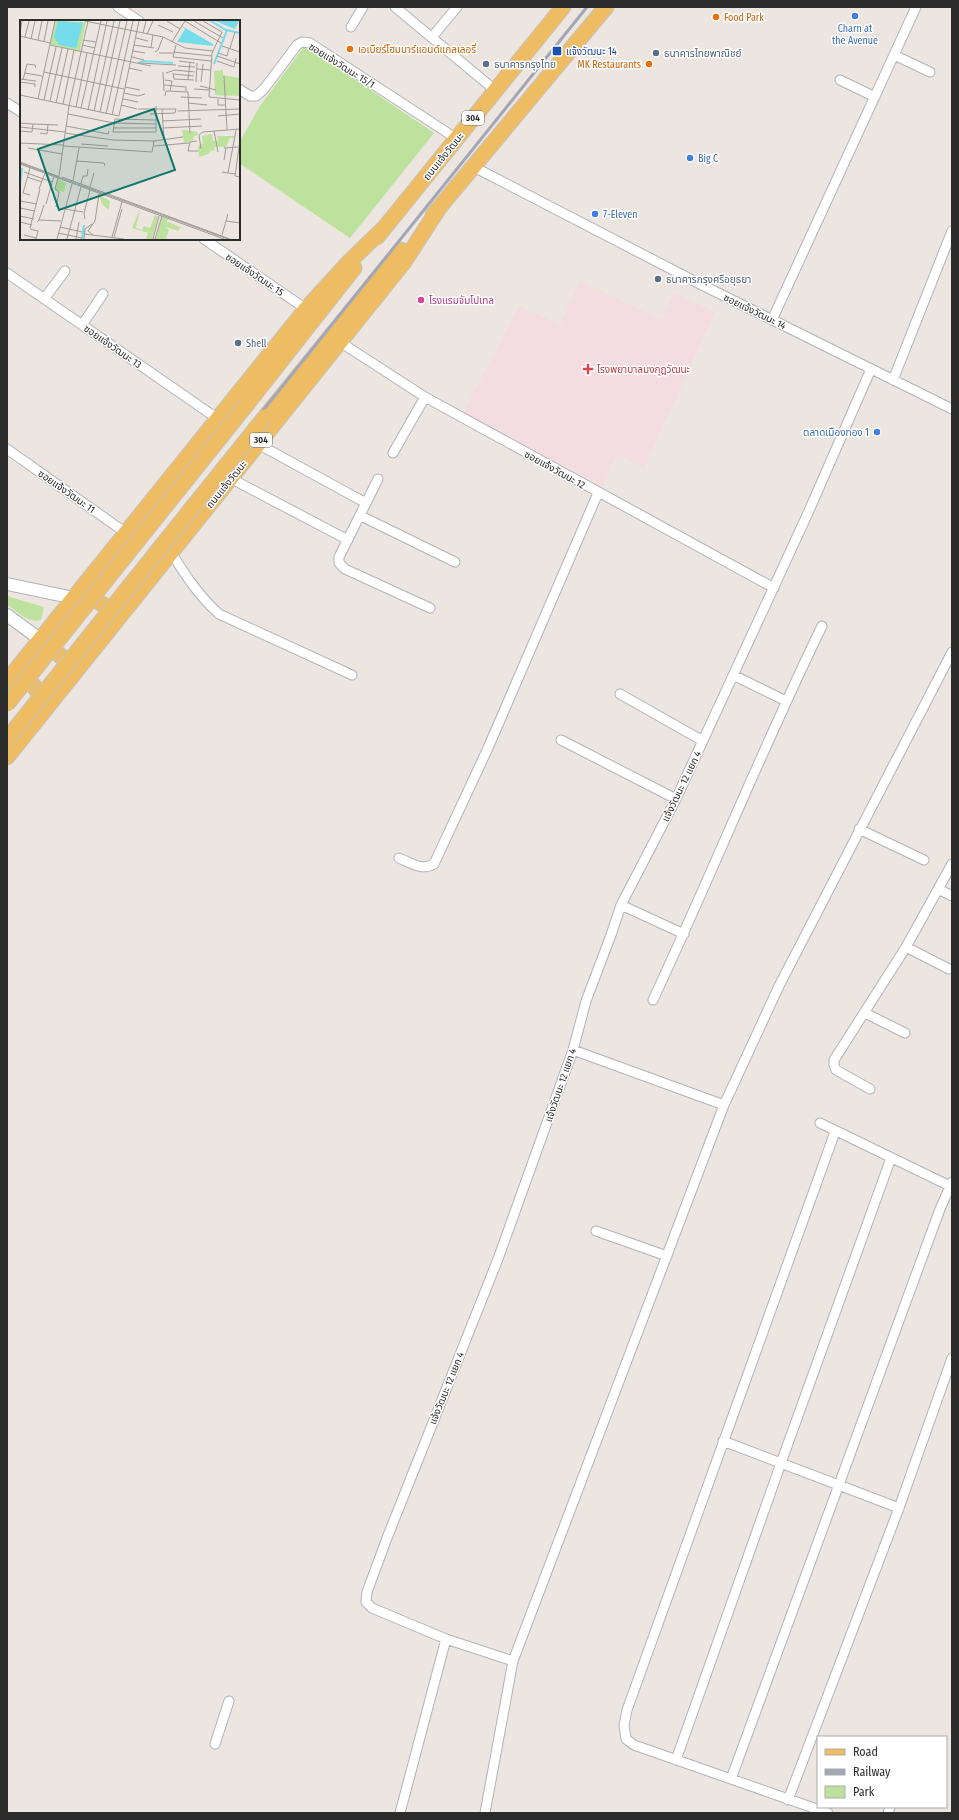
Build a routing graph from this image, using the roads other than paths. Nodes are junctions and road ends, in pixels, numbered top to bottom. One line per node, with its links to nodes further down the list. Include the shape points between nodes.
1 (118, 7): 8 (street)
2 (363, 7): 9 (street)
3 (395, 7): 10 (street)
4 (457, 7): 10 (street)
5 (563, 7): 15 (main road, ถนนแจ้งวัฒนะ / 304)
6 (606, 7): 20 (main road, ถนนแจ้งวัฒนะ / 304)
7 (916, 7): 11 (street)
8 (138, 20)
9 (351, 27)
10 (432, 37): 15 (street)
11 (894, 55): 12 (street); 16 (street)
12 (930, 72)
13 (840, 80): 16 (street)
14 (240, 90): 19 (street, ซอยแจ้งวัฒนะ 15/1, via 250,96 256,96 297,45 302,42 310,43)
15 (496, 91): 19 (main road, ถนนแจ้งวัฒนะ / 304)
16 (875, 97): 30 (street)
17 (7, 103): 18 (street)
18 (20, 111)
19 (457, 139): 22 (main road, ถนนแจ้งวัฒนะ / 304)
20 (474, 166): 21 (main road, ถนนแจ้งวัฒนะ / 304); 30 (street, ซอยแจ้งวัฒนะ 14)
21 (439, 208): 32 (main road, ถนนแจ้งวัฒนะ / 304, via 404,262); 68 (main road, ถนนแจ้งวัฒนะ / 304, bridge, via 395,257)
22 (383, 230): 29 (main road, ถนนแจ้งวัฒนะ / 304, via 349,262); 66 (main road, ถนนแจ้งวัฒนะ / 304, bridge, via 324,308)
23 (952, 232): 34 (street)
24 (205, 240): 29 (street, ซอยแจ้งวัฒนะ 15)
25 (65, 271): 28 (street)
26 (7, 273): 28 (street, ซอยแจ้งวัฒนะ 13)
27 (103, 294): 31 (street)
28 (44, 299): 31 (street, ซอยแจ้งวัฒนะ 13)
29 (306, 309): 37 (main road, ถนนแจ้งวัฒนะ / 304)
30 (772, 320): 33 (street, ซอยแจ้งวัฒนะ 14)
31 (82, 325): 37 (street, ซอยแจ้งวัฒนะ 13)
32 (340, 342): 35 (street, ซอยแจ้งวัฒนะ 12); 38 (main road, ถนนแจ้งวัฒนะ / 304)
33 (871, 369): 34 (street, ซอยแจ้งวัฒนะ 14); 52 (street, แจ้งวัฒนะ 12 แยก 4)
34 (893, 380): 36 (street, ซอยแจ้งวัฒนะ 14)
35 (425, 398): 40 (street); 43 (street, ซอยแจ้งวัฒนะ 12)
36 (952, 409)
37 (218, 419): 46 (main road, ถนนแจ้งวัฒนะ / 304)
38 (258, 444): 41 (main road, ถนนแจ้งวัฒนะ / 304); 44 (street)
39 (7, 449): 46 (street, ซอยแจ้งวัฒนะ 11)
40 (394, 453)
41 (230, 478): 47 (street); 48 (main road, ถนนแจ้งวัฒนะ / 304)
42 (378, 479): 44 (street)
43 (598, 493): 52 (street, ซอยแจ้งวัฒนะ 12); 74 (street, via 488,748 434,864 428,868 419,867)
44 (366, 503): 45 (street)
45 (361, 516): 47 (street); 49 (street)
46 (126, 534): 50 (main road, ถนนแจ้งวัฒนะ / 304)
47 (348, 540): 55 (street, via 339,557 339,564)
48 (171, 552): 54 (main road, ถนนแจ้งวัฒนะ / 304); 61 (street, via 189,582 219,614)
49 (455, 562)
50 (90, 579): 53 (main road, ถนนแจ้งวัฒนะ / 304); 54 (main road, via 89,590 100,603 115,609)
51 (7, 584): 53 (street)
52 (774, 588): 62 (street, แจ้งวัฒนะ 12 แยก 4)
53 (74, 598): 58 (main road, ถนนแจ้งวัฒนะ / 304)
54 (128, 606): 60 (main road, ถนนแจ้งวัฒนะ / 304)
55 (430, 608)
56 (7, 615): 58 (street)
57 (822, 626): 65 (street)
58 (41, 640): 60 (main road); 63 (main road, ถนนแจ้งวัฒนะ / 304)
59 (952, 652): 73 (street)
60 (77, 669): 67 (main road, ถนนแจ้งวัฒนะ / 304)
61 (352, 675)
62 (733, 675): 65 (street); 70 (street, แจ้งวัฒนะ 12 แยก 4)
63 (7, 682): 67 (main road, via 15,678 33,684 41,701)
64 (620, 694): 70 (street)
65 (786, 701): 80 (street)
66 (7, 704)
67 (40, 716): 71 (main road, ถนนแจ้งวัฒนะ / 304)
68 (7, 739)
69 (561, 740): 72 (street)
70 (703, 741): 72 (street, แจ้งวัฒนะ 12 แยก 4)
71 (7, 757)
72 (676, 799): 79 (street, แจ้งวัฒนะ 12 แยก 4)
73 (859, 829): 75 (street); 88 (street, via 779,986)
74 (399, 858)
75 (924, 860)
76 (952, 864): 77 (street)
77 (938, 889): 78 (street); 81 (street)
78 (952, 896)
79 (620, 904): 80 (street); 86 (street, แจ้งวัฒนะ 12 แยก 4, via 612,935 586,1001)
80 (684, 934): 83 (street)
81 (906, 947): 82 (street); 84 (street)
82 (949, 969)
83 (653, 1000)
84 (865, 1014): 85 (street); 87 (street, via 834,1060 834,1065 836,1070)
85 (905, 1034)
86 (572, 1050): 88 (street); 100 (street, แจ้งวัฒนะ 12 แยก 4, via 498,1259 368,1592 366,1602 372,1608)
87 (870, 1089)
88 (724, 1105): 94 (street)
89 (820, 1124): 90 (street)
90 (835, 1132): 91 (street); 96 (street)
91 (891, 1158): 92 (street); 97 (street)
92 (951, 1185): 98 (street)
93 (596, 1231): 94 (street)
94 (668, 1256): 101 (street)
95 (952, 1358): 99 (street)
96 (723, 1441): 97 (street); 104 (street, via 627,1710 624,1725 626,1740)
97 (781, 1463): 98 (street); 104 (street)
98 (838, 1486): 99 (street); 105 (street)
99 (899, 1508): 106 (street)
100 (446, 1640): 101 (street); 107 (street)
101 (513, 1660): 108 (street)
102 (229, 1702): 103 (street)
103 (215, 1744)
104 (676, 1760): 105 (street)
105 (731, 1779): 106 (street)
106 (788, 1800): 109 (street)
107 (400, 1813)
108 (485, 1813)
109 (828, 1813)

